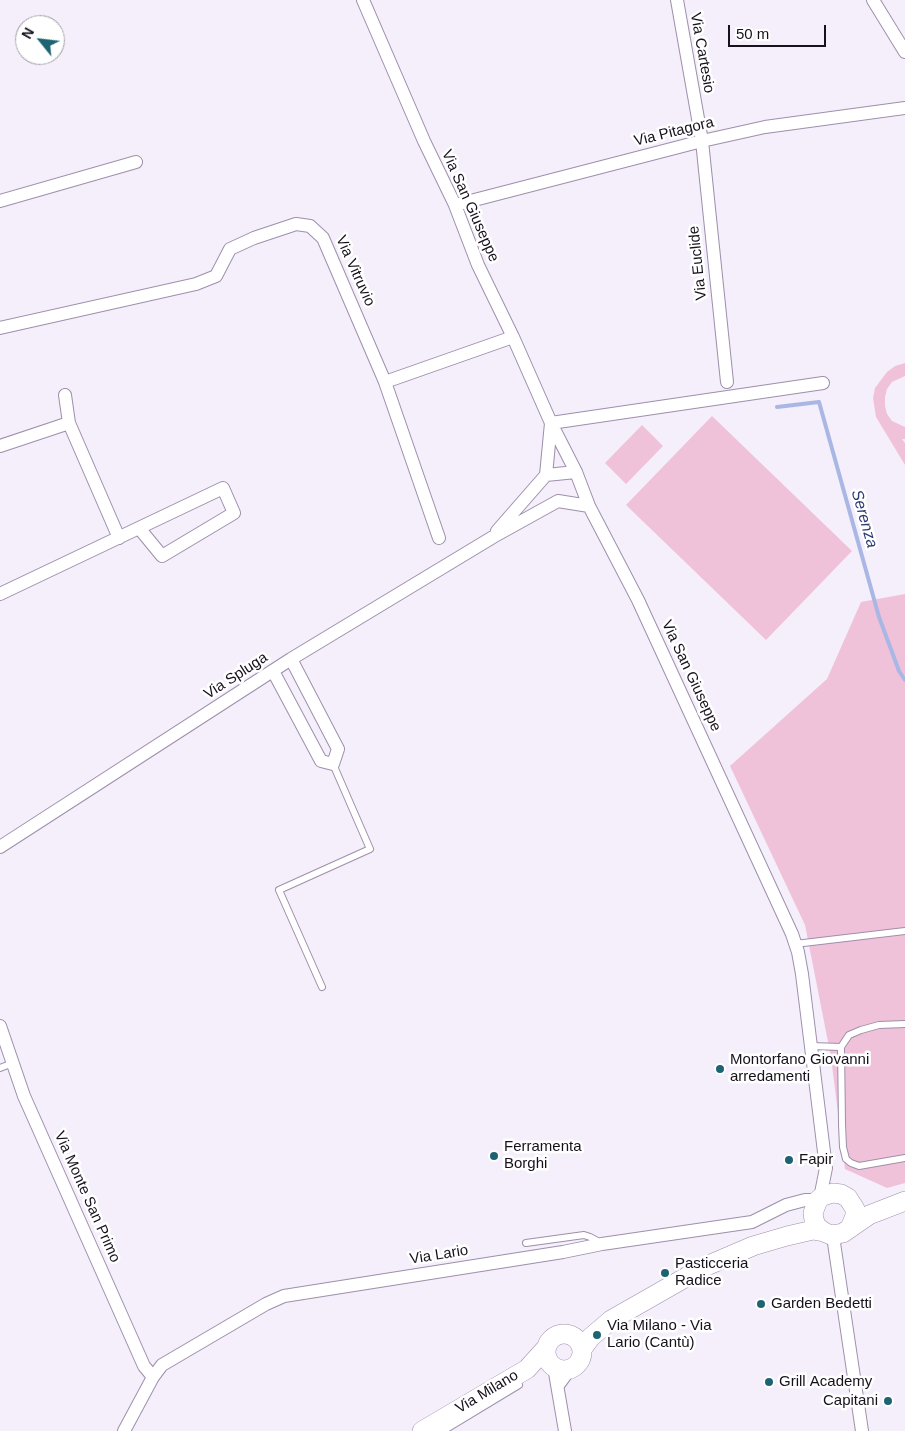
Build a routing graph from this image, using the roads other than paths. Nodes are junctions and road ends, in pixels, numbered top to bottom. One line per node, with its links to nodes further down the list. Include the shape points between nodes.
1 (362, 0): 9 (street, Via San Giuseppe)
2 (677, 0): 6 (street, Via Cartesio)
3 (873, 0): 4 (street)
4 (905, 52)
5 (905, 108): 6 (street, Via Pitagora, via 798,121)
6 (702, 141): 9 (street, Via Pitagora); 13 (street, Via Euclide)
7 (136, 162): 8 (street)
8 (0, 201)
9 (455, 205): 11 (street, Via San Giuseppe, via 478,264)
10 (0, 328): 12 (street, Via Vitruvio, via 196,284 216,276 230,249 296,224 310,226 323,238)
11 (513, 337): 12 (street); 17 (street, Via San Giuseppe)
12 (385, 382): 25 (street, Via Vitruvio)
13 (727, 382)
14 (823, 384): 17 (street)
15 (65, 395): 16 (street)
16 (69, 423): 18 (street); 24 (street)
17 (552, 423): 19 (street, Via San Giuseppe); 20 (street)
18 (0, 446)
19 (576, 472): 20 (street); 21 (street, Via San Giuseppe)
20 (546, 475): 23 (street, Via Spluga)
21 (589, 506): 23 (street, Via Spluga, via 558,501); 32 (street, Via San Giuseppe, via 638,600)
22 (139, 528): 22 (street, via 223,488 234,513 162,556); 24 (street)
23 (492, 537): 27 (street, Via Spluga)
24 (119, 538): 26 (street)
25 (439, 538)
26 (0, 594)
27 (291, 659): 28 (street, Via Spluga); 29 (street, via 338,749)
28 (273, 671): 29 (street, via 321,761); 30 (street, Via Spluga)
29 (334, 764): 33 (lane, via 370,849 279,890)
30 (0, 848)
31 (905, 931): 32 (lane)
32 (795, 944): 36 (street, Via San Giuseppe)
33 (322, 987)
34 (905, 1024): 37 (lane, via 879,1025 861,1030 849,1035)
35 (0, 1026): 38 (street, Via Monte San Primo)
36 (811, 1046): 37 (lane); 41 (street, Via San Giuseppe)
37 (841, 1047): 40 (lane, via 842,1132 846,1159 859,1166)
38 (13, 1063): 39 (lane); 54 (street, Via Monte San Primo, via 24,1096 146,1371)
39 (0, 1068)
40 (905, 1158)
41 (826, 1168): 42 (street, Via San Giuseppe); 44 (street, Via San Giuseppe)
42 (848, 1200): 43 (main road, via 876,1205); 44 (main road, via 833,1192); 45 (main road, via 855,1216)
43 (904, 1202): 45 (main road, via 881,1210)
44 (815, 1204): 45 (main road, via 817,1226); 46 (main road); 48 (street, Via Lario, via 805,1200 786,1205 752,1222)
45 (836, 1235): 46 (main road, via 813,1230); 59 (street)
46 (787, 1236): 49 (main road, via 753,1246 704,1267)
47 (526, 1243): 48 (lane, via 584,1235)
48 (602, 1244): 54 (street, Via Lario, via 284,1296 168,1360)
49 (611, 1320): 50 (main road); 51 (main road)
50 (566, 1334): 51 (main road, via 577,1339); 52 (main road, via 551,1339)
51 (582, 1349): 52 (main road, via 579,1361)
52 (556, 1367): 53 (main road, Via Milano); 58 (street)
53 (526, 1369): 56 (main road, Via Milano); 57 (lane, via 524,1382)
54 (153, 1377): 55 (street, Via Lario)
55 (124, 1431)
56 (422, 1431)
57 (443, 1431)
58 (565, 1431)
59 (862, 1431)

